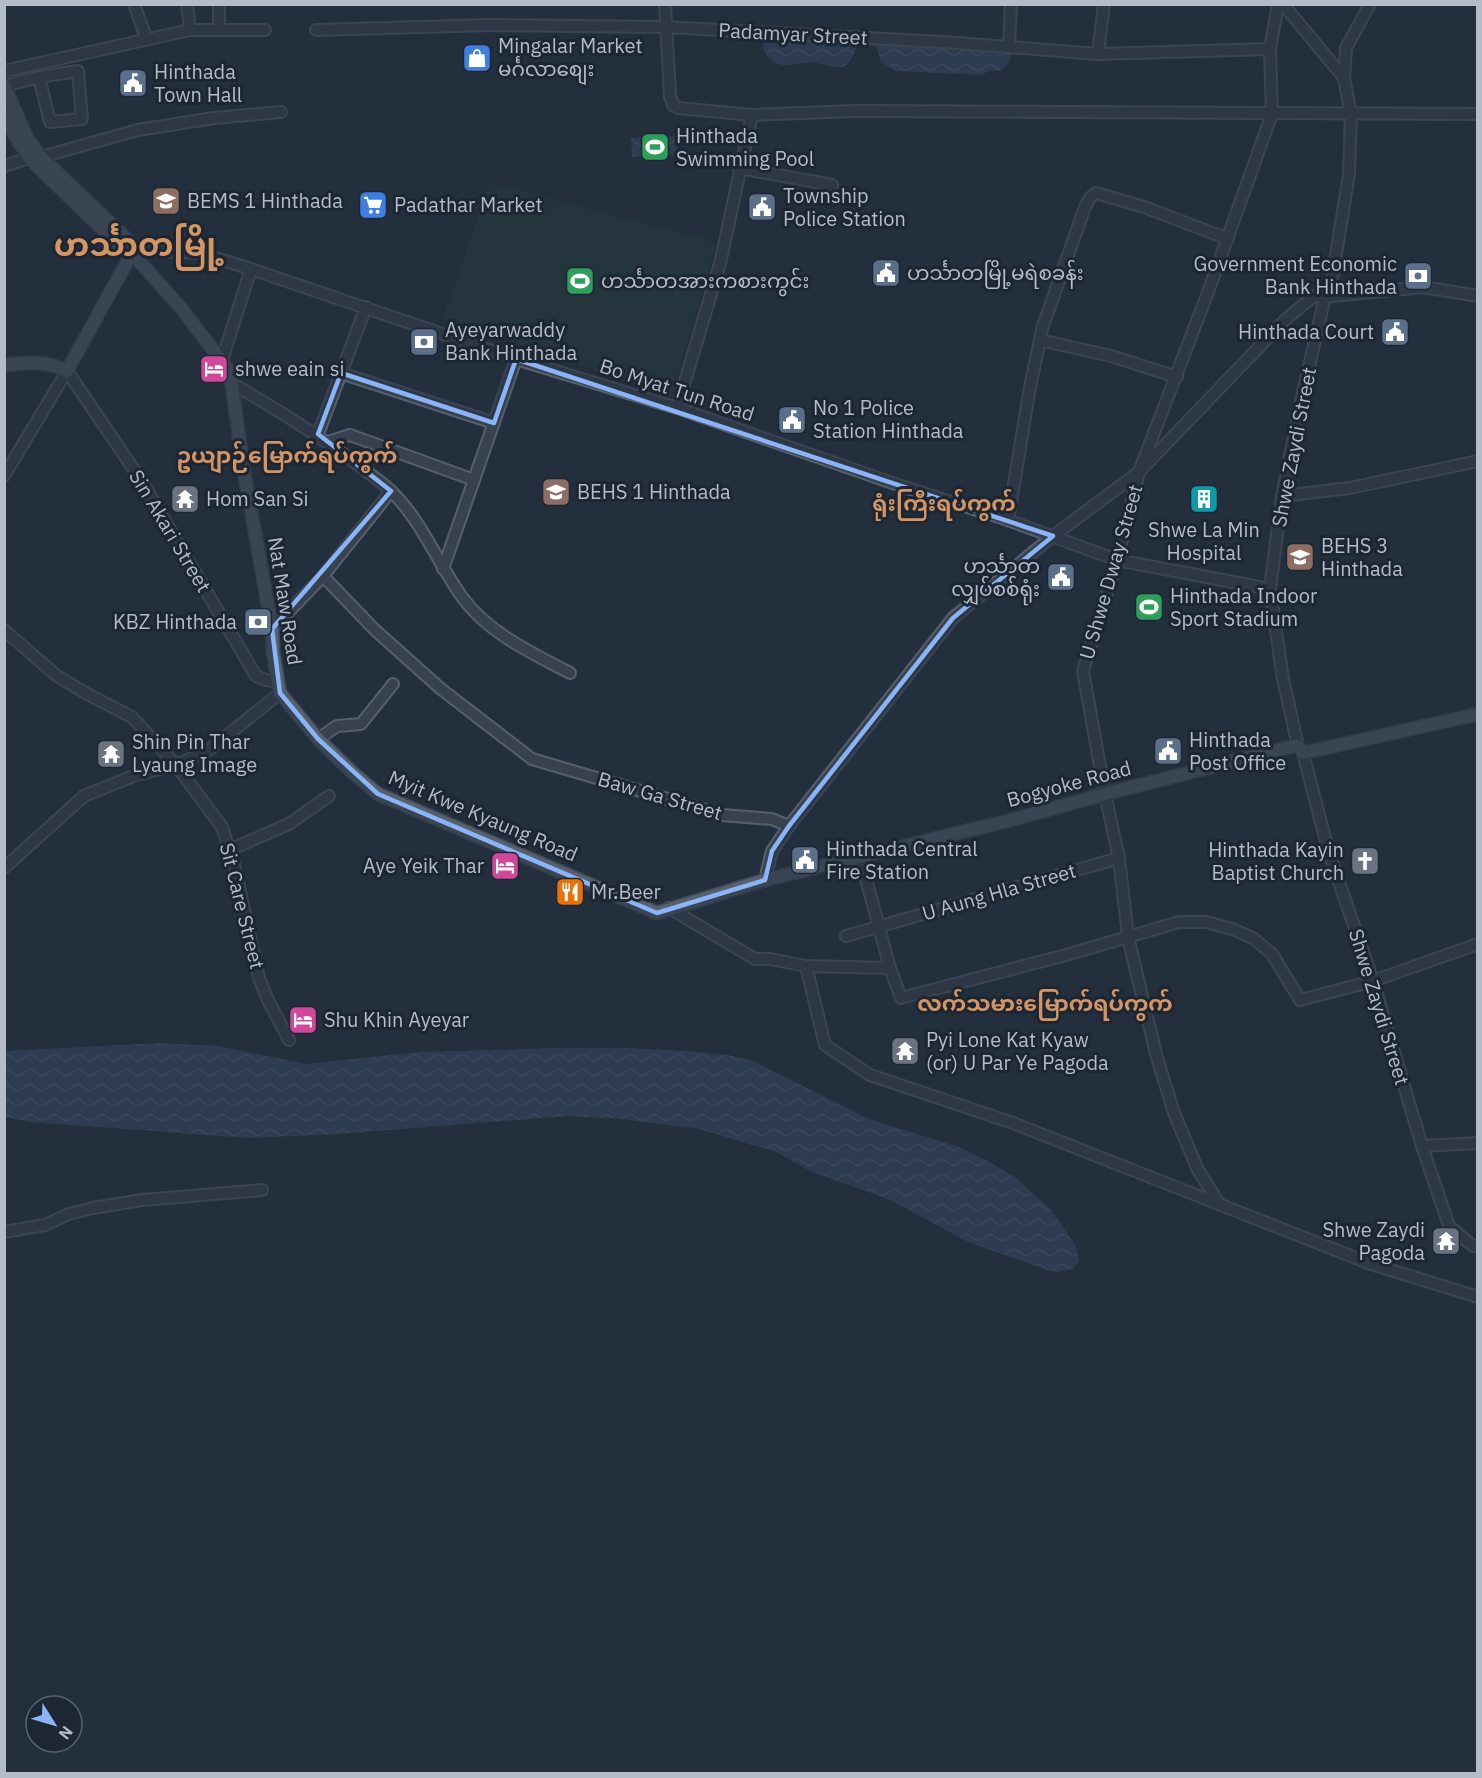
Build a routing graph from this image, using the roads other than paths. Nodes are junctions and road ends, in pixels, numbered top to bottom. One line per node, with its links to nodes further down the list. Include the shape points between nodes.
1 (134, 4): 15 (street)
2 (187, 4): 11 (street)
3 (219, 4): 12 (street)
4 (665, 4): 10 (street)
5 (1011, 4): 16 (street)
6 (1104, 4): 18 (street)
7 (1278, 4): 17 (street, U Shwe Dway Street)
8 (1283, 4): 21 (street)
9 (1370, 4): 21 (street, via 1346,48)
10 (665, 27): 14 (street, Padamyar Street, via 490,25); 16 (street, Padamyar Street); 28 (street, via 673,105)
11 (190, 30): 12 (street); 15 (street)
12 (219, 30): 13 (street)
13 (265, 30)
14 (316, 30)
15 (147, 40): 19 (street)
16 (1009, 47): 18 (street, Padamyar Street)
17 (1270, 49): 18 (street, Padamyar Street); 25 (street, U Shwe Dway Street)
18 (1098, 54)
19 (4, 70)
20 (39, 77): 20 (street, via 78,71 82,119 50,122); 22 (street)
21 (1344, 78): 26 (street, Shwe Zaydi Street)
22 (5, 85): 29 (main road, Nat Maw Road)
23 (281, 112): 29 (street, via 138,130)
24 (4, 113): 29 (main road, Nat Maw Road, via 14,134)
25 (1272, 114): 26 (street); 28 (street, via 855,111); 33 (street, U Shwe Dway Street)
26 (1351, 114): 27 (street); 36 (street, Shwe Zaydi Street, via 1349,174)
27 (1478, 114)
28 (752, 115): 31 (street)
29 (35, 157): 30 (street); 34 (main road, Nat Maw Road)
30 (4, 166)
31 (740, 168): 32 (street); 49 (street, via 720,264)
32 (832, 185)
33 (1228, 239): 41 (street, via 1096,193 1085,207); 47 (street, U Shwe Dway Street)
34 (133, 254): 35 (street, Bo Myat Tun Road, via 200,253); 43 (main road, Nat Maw Road); 45 (main road)
35 (251, 269): 40 (street, Bo Myat Tun Road); 43 (street)
36 (1331, 286): 38 (street, Shwe Zaydi Street); 39 (street)
37 (1478, 296): 38 (street, via 1423,287)
38 (1325, 297): 39 (street); 58 (street, Shwe Zaydi Street)
39 (1310, 299): 54 (street, via 1285,320)
40 (366, 307): 42 (street, Bo Myat Tun Road); 46 (street)
41 (1040, 340): 47 (street, via 1111,356); 59 (street)
42 (516, 359): 49 (street, Bo Myat Tun Road); 50 (street)
43 (222, 360): 48 (main road, Nat Maw Road)
44 (4, 364): 45 (main road, via 55,364)
45 (67, 371): 55 (street); 69 (street, Sin Akari Street, via 141,480 256,676)
46 (341, 373): 50 (street); 51 (street)
47 (1177, 377): 54 (street, U Shwe Dway Street)
48 (231, 382): 51 (street); 65 (main road, Nat Maw Road)
49 (677, 408): 59 (street, Bo Myat Tun Road)
50 (494, 423): 56 (street)
51 (318, 434): 52 (street)
52 (328, 442): 56 (street, via 350,435); 57 (street)
53 (1478, 461): 58 (street, via 1350,488)
54 (1139, 472): 60 (street); 61 (street, U Shwe Dway Street)
55 (4, 476)
56 (474, 480): 62 (street)
57 (391, 491): 62 (street, via 426,535); 63 (street)
58 (1282, 496): 64 (street, Shwe Zaydi Street)
59 (1008, 520): 60 (street, Bo Myat Tun Road)
60 (1053, 536): 61 (street, Bo Myat Tun Road); 76 (street, via 953,618)
61 (1117, 560): 64 (street, Bo Myat Tun Road); 74 (street, U Shwe Dway Street, via 1083,671)
62 (443, 569): 67 (street, via 463,599 490,625)
63 (322, 576): 65 (street); 76 (street, Baw Ga Street, via 441,689 532,759 722,815 772,819)
64 (1270, 589): 72 (street, Shwe Zaydi Street, via 1283,679)
65 (272, 629): 69 (main road, Nat Maw Road)
66 (4, 630): 73 (street, Sit Care Street, via 57,675 132,717)
67 (570, 674)
68 (393, 684): 71 (street, via 361,724 337,726)
69 (279, 687): 71 (main road, Myit Kwe Kyaung Road); 73 (street, via 209,750)
70 (1478, 714): 72 (main road, Bogyoke Road)
71 (318, 739): 82 (main road, Myit Kwe Kyaung Road, via 378,794 657,913)
72 (1300, 749): 74 (main road, Bogyoke Road); 89 (street, Shwe Zaydi Street, via 1329,853)
73 (176, 765): 77 (street, Sit Care Street, via 222,826); 80 (street, via 136,775 84,796)
74 (1105, 794): 78 (main road, Bogyoke Road); 79 (street, U Shwe Dway Street)
75 (329, 796): 77 (street, via 289,825)
76 (789, 826): 81 (street, via 772,851)
77 (229, 850): 90 (street, Sit Care Street, via 259,978)
78 (860, 857): 81 (main road, Bogyoke Road); 83 (street)
79 (1119, 858): 83 (street, U Aung Hla Street); 85 (street, U Shwe Dway Street)
80 (4, 868)
81 (765, 880): 82 (main road, Bogyoke Road)
82 (669, 908): 87 (street, via 755,959)
83 (879, 926): 84 (street, U Aung Hla Street); 88 (street)
84 (846, 936)
85 (1128, 937): 88 (street, via 901,998); 89 (street, via 1179,922 1206,922 1232,928 1253,938 1272,954 1300,1000); 94 (street, U Shwe Dway Street, via 1174,1113 1198,1170)
86 (1478, 944): 89 (street)
87 (806, 966): 88 (street); 94 (street, via 825,1045 870,1075 1013,1123)
88 (890, 968)
89 (1372, 981): 92 (street, Shwe Zaydi Street)
90 (289, 1040)
91 (1478, 1143): 92 (street)
92 (1422, 1146): 96 (street, Shwe Zaydi Street, via 1449,1226)
93 (262, 1190): 95 (street, via 142,1200 93,1208 45,1225)
94 (1220, 1205): 97 (street, via 1371,1264)
95 (4, 1232)
96 (1478, 1245)
97 (1478, 1297)

